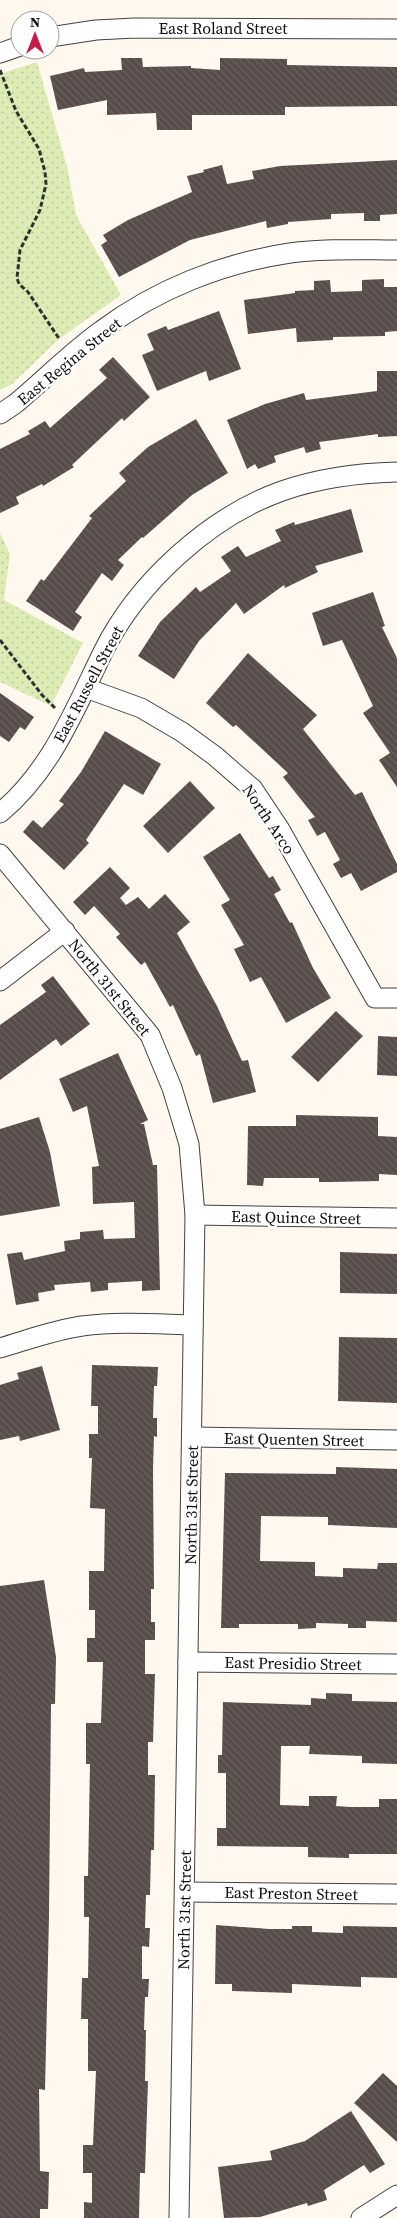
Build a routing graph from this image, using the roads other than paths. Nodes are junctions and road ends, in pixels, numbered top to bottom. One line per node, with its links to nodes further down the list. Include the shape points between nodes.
1 (397, 29): 2 (street, East Roland Street, via 135,28)
2 (60, 35)
3 (397, 250): 4 (street, East Regina Street, via 291,253 246,262 174,286 102,330)
4 (0, 414)
5 (397, 472): 6 (street, East Russell Street, via 365,473 281,491 200,537 173,559 123,618)
6 (86, 688): 7 (street, East Russell Street, via 56,747 37,774); 11 (street, North Arco, via 141,708 182,732 216,756 253,789 375,998)
7 (0, 813)
8 (0, 854): 9 (street, North 31st Street)
9 (65, 932): 10 (street); 12 (street, North 31st Street, via 150,1034 172,1088 189,1144)
10 (0, 981)
11 (397, 998)
12 (195, 1215): 13 (street, East Quince Street); 14 (street, North 31st Street)
13 (397, 1218)
14 (194, 1324): 15 (street, via 82,1326); 16 (street, North 31st Street)
15 (0, 1348)
16 (192, 1437): 17 (street, East Quenten Street); 18 (street, North 31st Street)
17 (397, 1440)
18 (188, 1662): 19 (street, East Presidio Street); 20 (street, North 31st Street)
19 (397, 1664)
20 (185, 1892): 21 (street, East Preston Street); 23 (street, North 31st Street)
21 (397, 1894)
22 (397, 2195): 24 (street)
23 (179, 2218)
24 (361, 2218)

